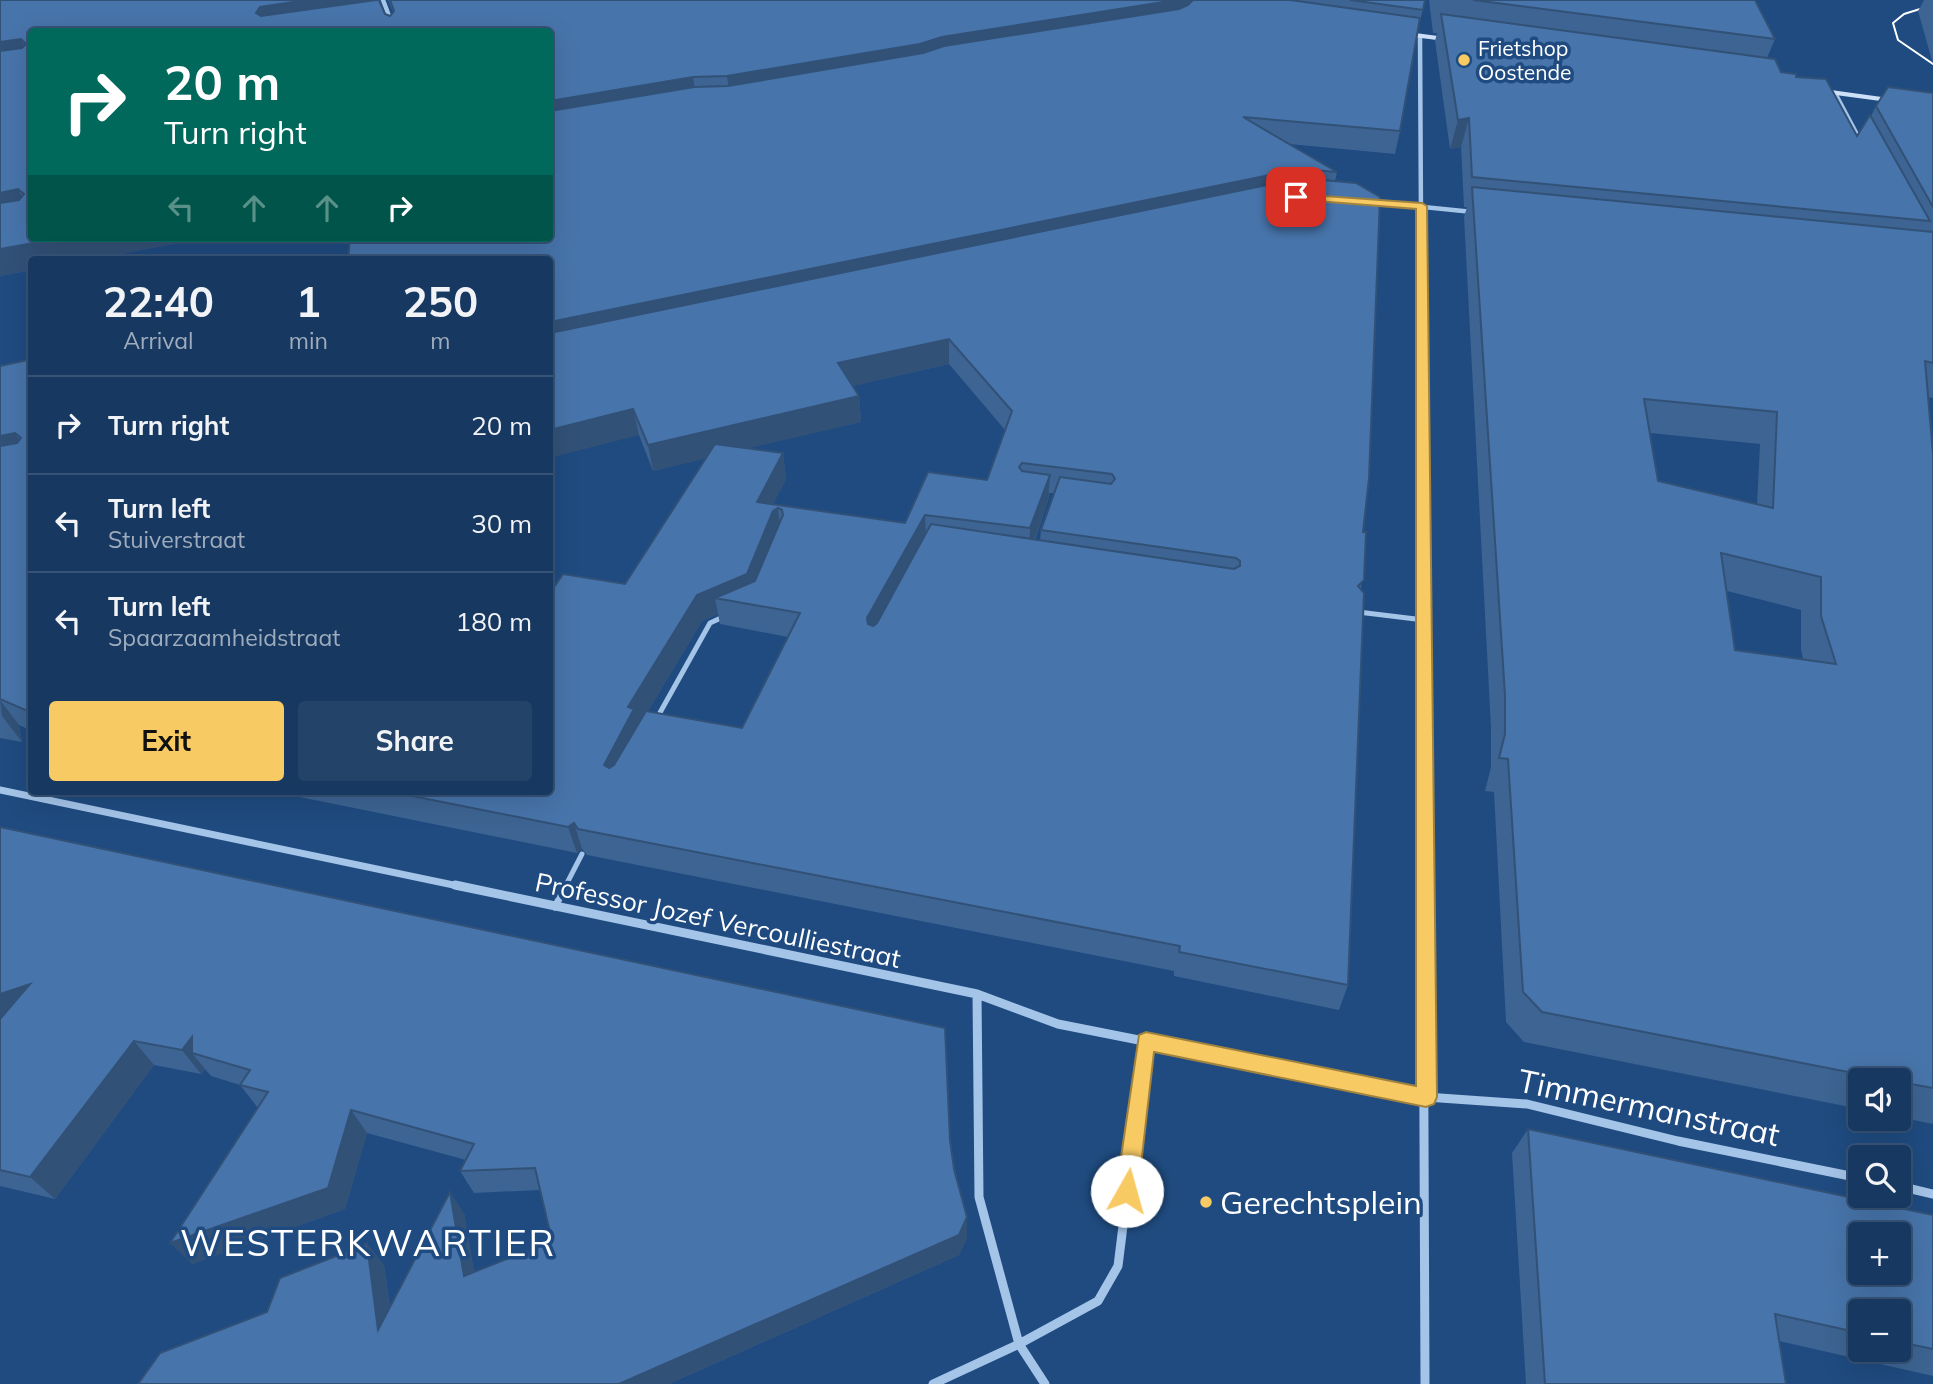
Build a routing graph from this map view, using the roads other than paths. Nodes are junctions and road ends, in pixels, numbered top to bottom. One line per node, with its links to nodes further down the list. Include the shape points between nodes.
1 (383, 0): 3 (street)
2 (401, 13): 3 (street)
3 (388, 14): 4 (street); 5 (street)
4 (376, 16)
5 (393, 28)
6 (1394, 32): 7 (street)
7 (1420, 36): 8 (street); 14 (street)
8 (1462, 41)
9 (1807, 89): 10 (street)
10 (1835, 93): 11 (street); 12 (street)
11 (1933, 106)
12 (1866, 152)
13 (1362, 201): 14 (street)
14 (1422, 206): 15 (street); 18 (street)
15 (1477, 212)
16 (1356, 612): 18 (lane)
17 (732, 613): 19 (lane, via 710,623)
18 (1424, 621): 25 (street)
19 (650, 730)
20 (0, 790): 22 (street, Professor Jozef Vercoulliestraat)
21 (582, 853): 22 (lane)
22 (555, 908): 23 (street, Professor Jozef Vercoulliestraat)
23 (977, 994): 24 (street, Professor Jozef Vercoulliestraat, via 1058,1024); 29 (street, via 979,1196)
24 (1146, 1041): 25 (street, Professor Jozef Vercoulliestraat); 29 (street, via 1118,1266 1098,1301)
25 (1426, 1097): 26 (street, Timmermanstraat, via 1527,1104); 32 (street)
26 (1848, 1176)
27 (1911, 1189): 28 (street)
28 (1933, 1194)
29 (1019, 1344): 30 (street); 31 (street)
30 (933, 1384)
31 (1045, 1384)
32 (1425, 1384)

